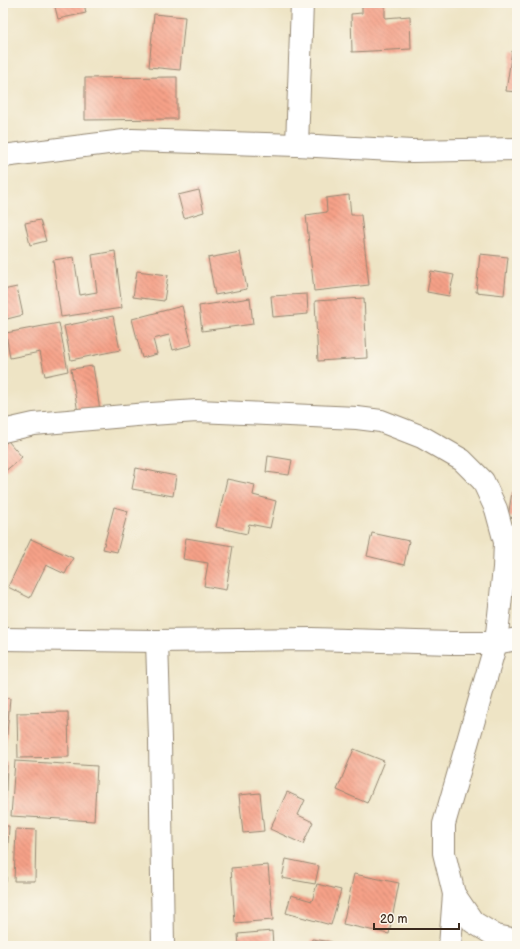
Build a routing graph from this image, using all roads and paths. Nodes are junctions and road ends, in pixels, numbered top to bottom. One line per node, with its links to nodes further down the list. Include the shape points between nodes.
1 (302, 3): 2 (street)
2 (297, 145): 3 (street, via 412,151); 4 (street, via 132,140)
3 (517, 149)
4 (3, 156)
5 (3, 431): 9 (street, via 34,424 197,411 381,421 422,437 462,460 483,481 496,509 505,542)
6 (3, 639): 8 (street)
7 (517, 639): 9 (street)
8 (157, 641): 9 (street, via 311,639); 12 (street)
9 (496, 643): 10 (street, via 444,824 444,853)
10 (454, 894): 11 (street, via 473,922 496,936); 13 (street)
11 (517, 940)
12 (163, 946)
13 (450, 946)

